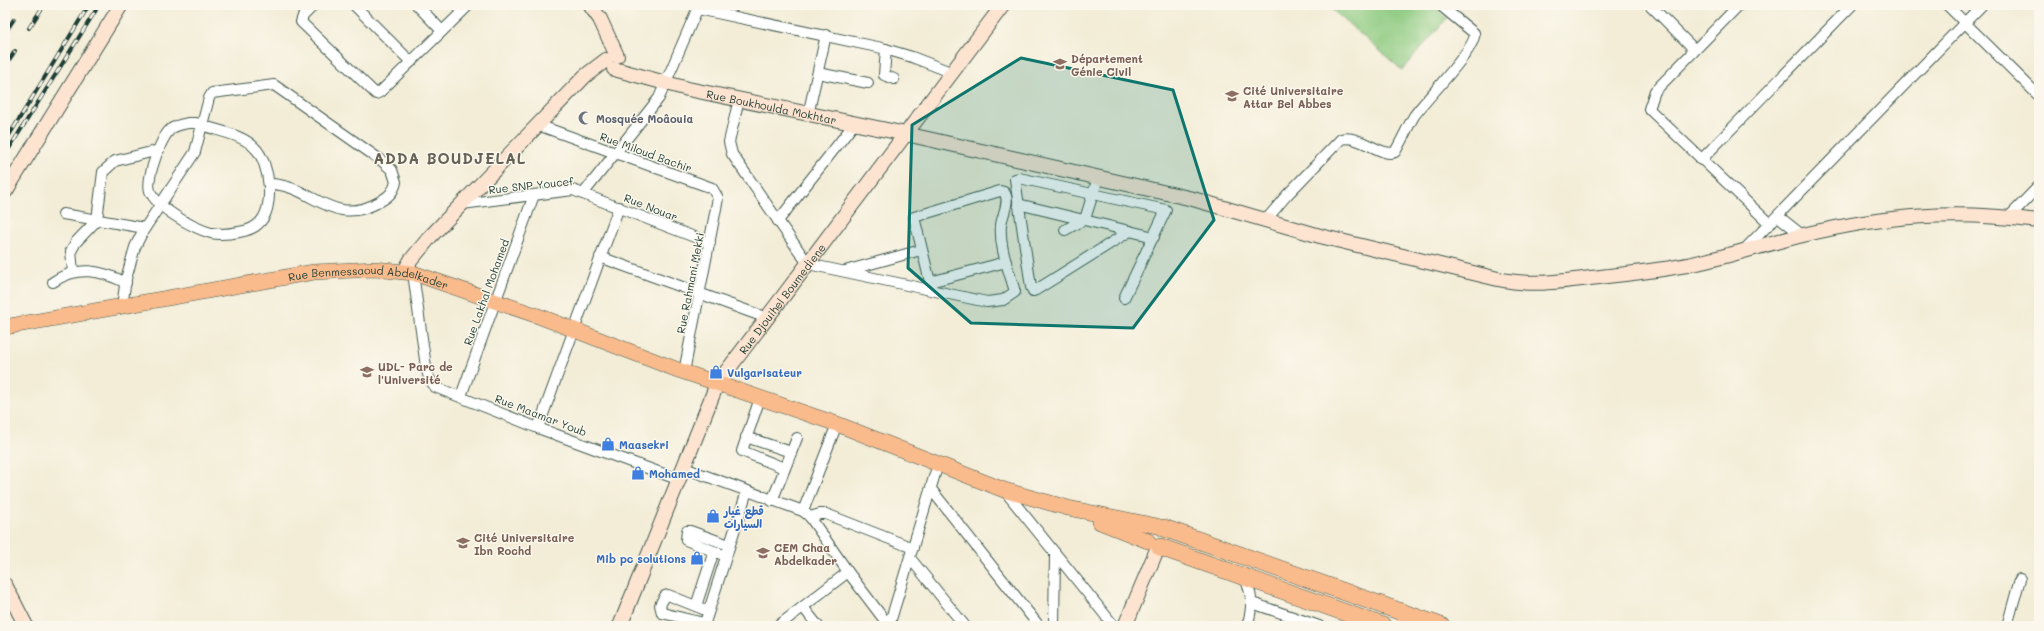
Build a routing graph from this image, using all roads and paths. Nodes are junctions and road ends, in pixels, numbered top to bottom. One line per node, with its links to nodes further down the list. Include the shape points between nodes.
1 (121, 5): 40 (street)
2 (314, 5): 20 (street, via 303,16 302,22 374,94 380,92)
3 (354, 5): 20 (street)
4 (417, 5): 16 (street)
5 (469, 5): 16 (street)
6 (590, 5): 21 (street, via 604,28)
7 (1003, 5): 23 (street, Rue Djouihel Boumediene)
8 (1440, 5): 54 (street, via 1474,33 1474,40 1465,55 1414,117 1395,152 1387,152 1358,139 1341,139)
9 (1650, 5): 19 (street, via 1691,46)
10 (1739, 5): 19 (street)
11 (1852, 5): 36 (street)
12 (1947, 5): 15 (street)
13 (1982, 5): 15 (street)
14 (698, 7): 17 (street); 25 (street, Rue SNP Youcef)
15 (1965, 23): 27 (street); 50 (street)
16 (442, 31): 20 (street)
17 (826, 35): 18 (street); 22 (street)
18 (886, 49): 23 (street); 24 (street, via 884,75)
19 (1692, 53): 36 (street, via 1655,91 1649,109)
20 (411, 62)
21 (612, 62): 25 (street, Rue Boukhoulda Mokhtar, via 637,76); 31 (street, via 585,76)
22 (818, 73): 26 (street); 29 (street)
23 (953, 73): 33 (street, Rue Djouihel Boumediene)
24 (894, 79)
25 (666, 83): 28 (street, Rue Boukhoulda Mokhtar); 35 (street, Rue SNP Youcef, via 659,98)
26 (868, 83)
27 (2039, 96)
28 (738, 99): 29 (street, Rue Boukhoulda Mokhtar); 55 (street, via 730,148)
29 (808, 115): 30 (street, Rue Boukhoulda Mokhtar)
30 (854, 124): 33 (street, Rue Boukhoulda Mokhtar); 55 (street)
31 (538, 125): 35 (street, Rue Miloud Bachir); 45 (street)
32 (203, 126): 34 (street, via 188,123 171,129); 38 (street, via 243,140 255,148 264,165); 38 (street, via 211,94 272,84 382,161 392,170 396,182 391,193 376,203 342,210 324,205 296,189); 47 (street, via 195,152)
33 (906, 134): 37 (street, Rue Boukhoulda Mokhtar); 68 (street, Rue Djouihel Boumediene)
34 (159, 150): 47 (street, via 148,182 153,196); 53 (street, via 115,160 108,165 101,179)
35 (614, 153): 42 (street, Rue SNP Youcef); 44 (street, Rue Miloud Bachir, via 712,188)
36 (1701, 160): 57 (street)
37 (1098, 178): 41 (street); 54 (street, Rue Boukhoulda Mokhtar, via 1193,199)
38 (269, 184): 47 (street, via 270,194 263,219 252,228 231,234 203,230)
39 (2039, 186): 51 (street)
40 (5, 192)
41 (1092, 193): 46 (street, via 1018,178 1015,182); 52 (street); 62 (street, via 1164,209 1166,211)
42 (583, 194): 43 (street, Rue SNP Youcef, via 575,190); 48 (street, Rue Nouar)
43 (534, 195): 45 (street, Rue SNP Youcef); 77 (street, Rue Lakhal Mohamed)
44 (718, 198): 63 (street, Rue Rahmani Mekki)
45 (462, 204): 71 (street, via 411,260)
46 (1018, 204): 52 (street); 60 (street, via 1033,290)
47 (160, 205): 58 (street)
48 (619, 207): 63 (street, Rue Nouar); 66 (street)
49 (63, 214): 53 (street)
50 (1778, 216): 57 (street); 61 (street)
51 (2009, 217): 56 (street, Rue Boukhoulda Mokhtar); 61 (street, Rue Boukhoulda Mokhtar, via 1918,215 1868,221)
52 (1085, 219): 59 (street); 60 (street)
53 (96, 220): 58 (street); 70 (street, via 71,251)
54 (1266, 220): 65 (street, Rue Boukhoulda Mokhtar, via 1385,253 1527,284 1647,272 1693,264)
55 (778, 221): 68 (street)
56 (2039, 221)
57 (1770, 224): 65 (street)
58 (145, 228): 73 (street, via 135,247)
59 (1066, 230)
60 (1130, 231): 62 (street)
61 (1802, 235): 65 (street, Rue Boukhoulda Mokhtar)
62 (1154, 237): 76 (street)
63 (710, 243): 75 (street, Rue Rahmani Mekki)
64 (921, 250): 67 (street, via 914,216 1002,191 1007,197 1000,238); 69 (street); 74 (street)
65 (1743, 251)
66 (600, 257): 75 (street); 81 (street)
67 (1006, 262): 74 (street); 74 (street, via 1015,292 1003,300 987,302)
68 (808, 264): 69 (street); 79 (street, Rue Djouihel Boumediene)
69 (844, 271): 74 (street)
70 (74, 272): 72 (street); 73 (street, via 102,272)
71 (408, 272): 77 (main road, Rue Benmessaoud Abdelkader); 78 (main road, Rue Benmessaoud Abdelkader, via 375,269 314,272); 84 (street, Rue Maamar Youb, via 429,378 434,387)
72 (53, 282)
73 (126, 283): 78 (street)
74 (931, 286)
75 (700, 294): 79 (street); 82 (street, Rue Rahmani Mekki)
76 (1124, 298)
77 (495, 301): 81 (main road, Rue Benmessaoud Abdelkader); 84 (street, Rue Lakhal Mohamed)
78 (122, 306): 80 (main road, Rue Benmessaoud Abdelkader)
79 (767, 318): 83 (street, Rue Djouihel Boumediene)
80 (5, 327)
81 (574, 330): 82 (main road, Rue Benmessaoud Abdelkader); 87 (street)
82 (684, 372): 83 (main road, Rue Benmessaoud Abdelkader)
83 (717, 384): 85 (main road, Rue Benmessaoud Abdelkader); 93 (street, Rue Djouihel Boumediene)
84 (460, 396): 87 (street, Rue Maamar Youb)
85 (760, 398): 86 (main road, Rue Benmessaoud Abdelkader); 88 (street)
86 (837, 424): 91 (main road, Rue Benmessaoud Abdelkader); 99 (street)
87 (538, 428): 93 (street, Rue Maamar Youb)
88 (746, 437): 90 (street); 92 (street, via 743,453)
89 (797, 438): 90 (street)
90 (791, 452): 92 (street)
91 (938, 464): 94 (street); 95 (main road, Rue Benmessaoud Abdelkader)
92 (784, 468): 97 (street)
93 (682, 474): 96 (street, Rue Maamar Youb); 118 (street, Rue Djouihel Boumediene)
94 (931, 489): 104 (street); 123 (street)
95 (1004, 490): 98 (main road, Rue Benmessaoud Abdelkader); 105 (street)
96 (746, 491): 97 (street, Rue Maamar Youb); 101 (street)
97 (772, 501): 99 (street, Rue Maamar Youb)
98 (1068, 508): 100 (main road); 102 (main road)
99 (807, 514): 104 (street, via 826,514); 107 (street)
100 (1160, 527): 102 (main road, via 1168,537 1166,544); 130 (highway)
101 (730, 545): 103 (street, via 687,532 686,540); 106 (street)
102 (1154, 545): 108 (highway); 126 (street, via 1147,576)
103 (714, 551): 106 (street); 112 (street)
104 (911, 553): 121 (street); 122 (street)
105 (1055, 553): 124 (street); 125 (street)
106 (726, 556): 114 (street)
107 (848, 572): 113 (street); 121 (street)
108 (1244, 577): 111 (street, via 1250,589); 129 (highway)
109 (2020, 579): 131 (street)
110 (5, 585): 116 (street)
111 (1252, 603): 127 (street); 128 (street)
112 (696, 606): 114 (street); 115 (street, via 668,595 660,605 662,613)
113 (803, 607): 119 (street); 120 (street)
114 (708, 611): 117 (street)
115 (692, 624): 117 (street)
116 (22, 625)
117 (704, 625)
118 (620, 626)
119 (778, 626)
120 (818, 626)
121 (889, 626)
122 (965, 626)
123 (1039, 626)
124 (1054, 626)
125 (1114, 626)
126 (1125, 626)
127 (1247, 626)
128 (1319, 626)
129 (1383, 626)
130 (1440, 626)
131 (2006, 626)

